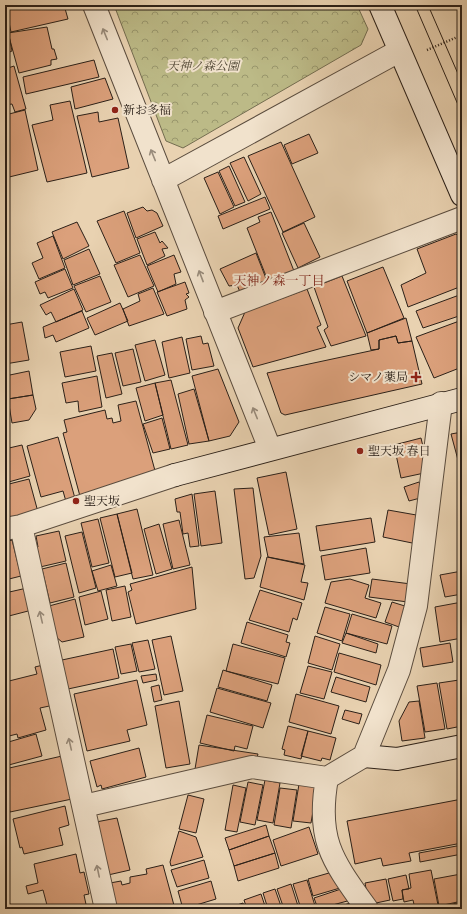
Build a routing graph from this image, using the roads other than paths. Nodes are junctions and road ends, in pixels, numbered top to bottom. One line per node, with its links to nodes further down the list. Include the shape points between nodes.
1 (94, 5): 4 (street, one-way to 1)
2 (380, 5): 3 (street)
3 (401, 56): 4 (street); 5 (street)
4 (163, 180): 7 (street, one-way to 4)
5 (462, 195)
6 (462, 218): 7 (street)
7 (215, 312): 10 (street, one-way to 7)
8 (462, 399): 9 (street)
9 (440, 403): 10 (street); 13 (street, via 416,606 399,670)
10 (270, 449): 11 (street, via 175,475)
11 (13, 527): 15 (street, one-way to 11)
12 (462, 746): 13 (street, via 397,759)
13 (364, 756): 14 (street)
14 (327, 778): 15 (street, via 252,767); 17 (street, via 322,817 331,856)
15 (84, 806): 16 (street, one-way to 15)
16 (106, 909)
17 (367, 909)

